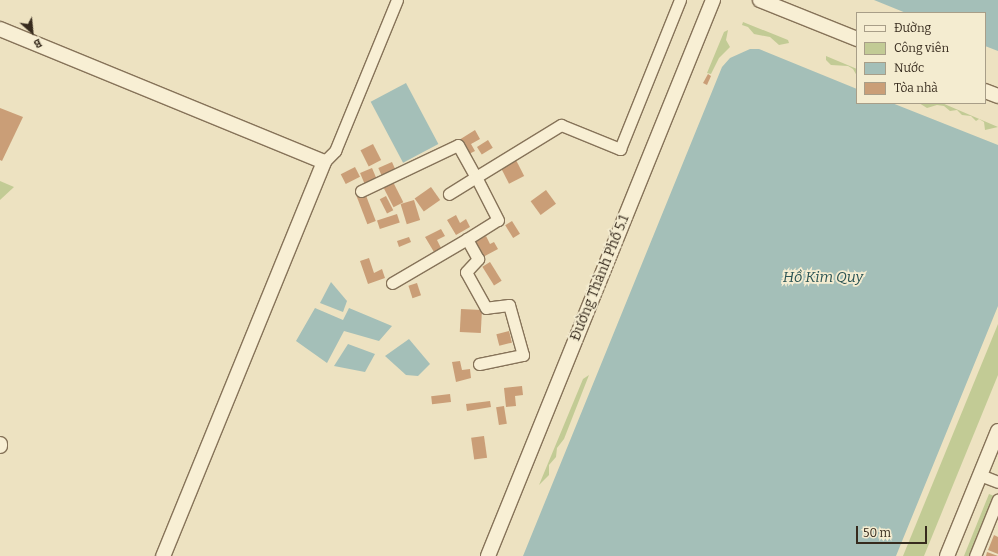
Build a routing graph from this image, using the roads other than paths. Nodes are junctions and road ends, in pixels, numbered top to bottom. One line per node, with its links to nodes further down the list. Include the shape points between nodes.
1 (396, 0): 9 (street, via 335,151)
2 (680, 0): 10 (street, via 620,148 561,125)
3 (713, 0): 21 (street, Đường Thành Phố 5.1)
4 (760, 0): 6 (street)
5 (0, 29): 9 (street)
6 (856, 39)
7 (986, 90): 8 (street)
8 (998, 96)
9 (324, 162): 20 (street)
10 (476, 177): 11 (street, via 458,145); 12 (street); 13 (street, via 498,220)
11 (360, 192)
12 (449, 194)
13 (467, 239): 14 (street); 15 (street, via 478,259 466,272 486,308 508,305 523,355)
14 (392, 283)
15 (479, 364)
16 (998, 431): 17 (street)
17 (980, 475): 18 (street); 22 (street)
18 (998, 482)
19 (998, 499): 23 (street)
20 (163, 556)
21 (488, 556)
22 (947, 556)
23 (975, 556)

